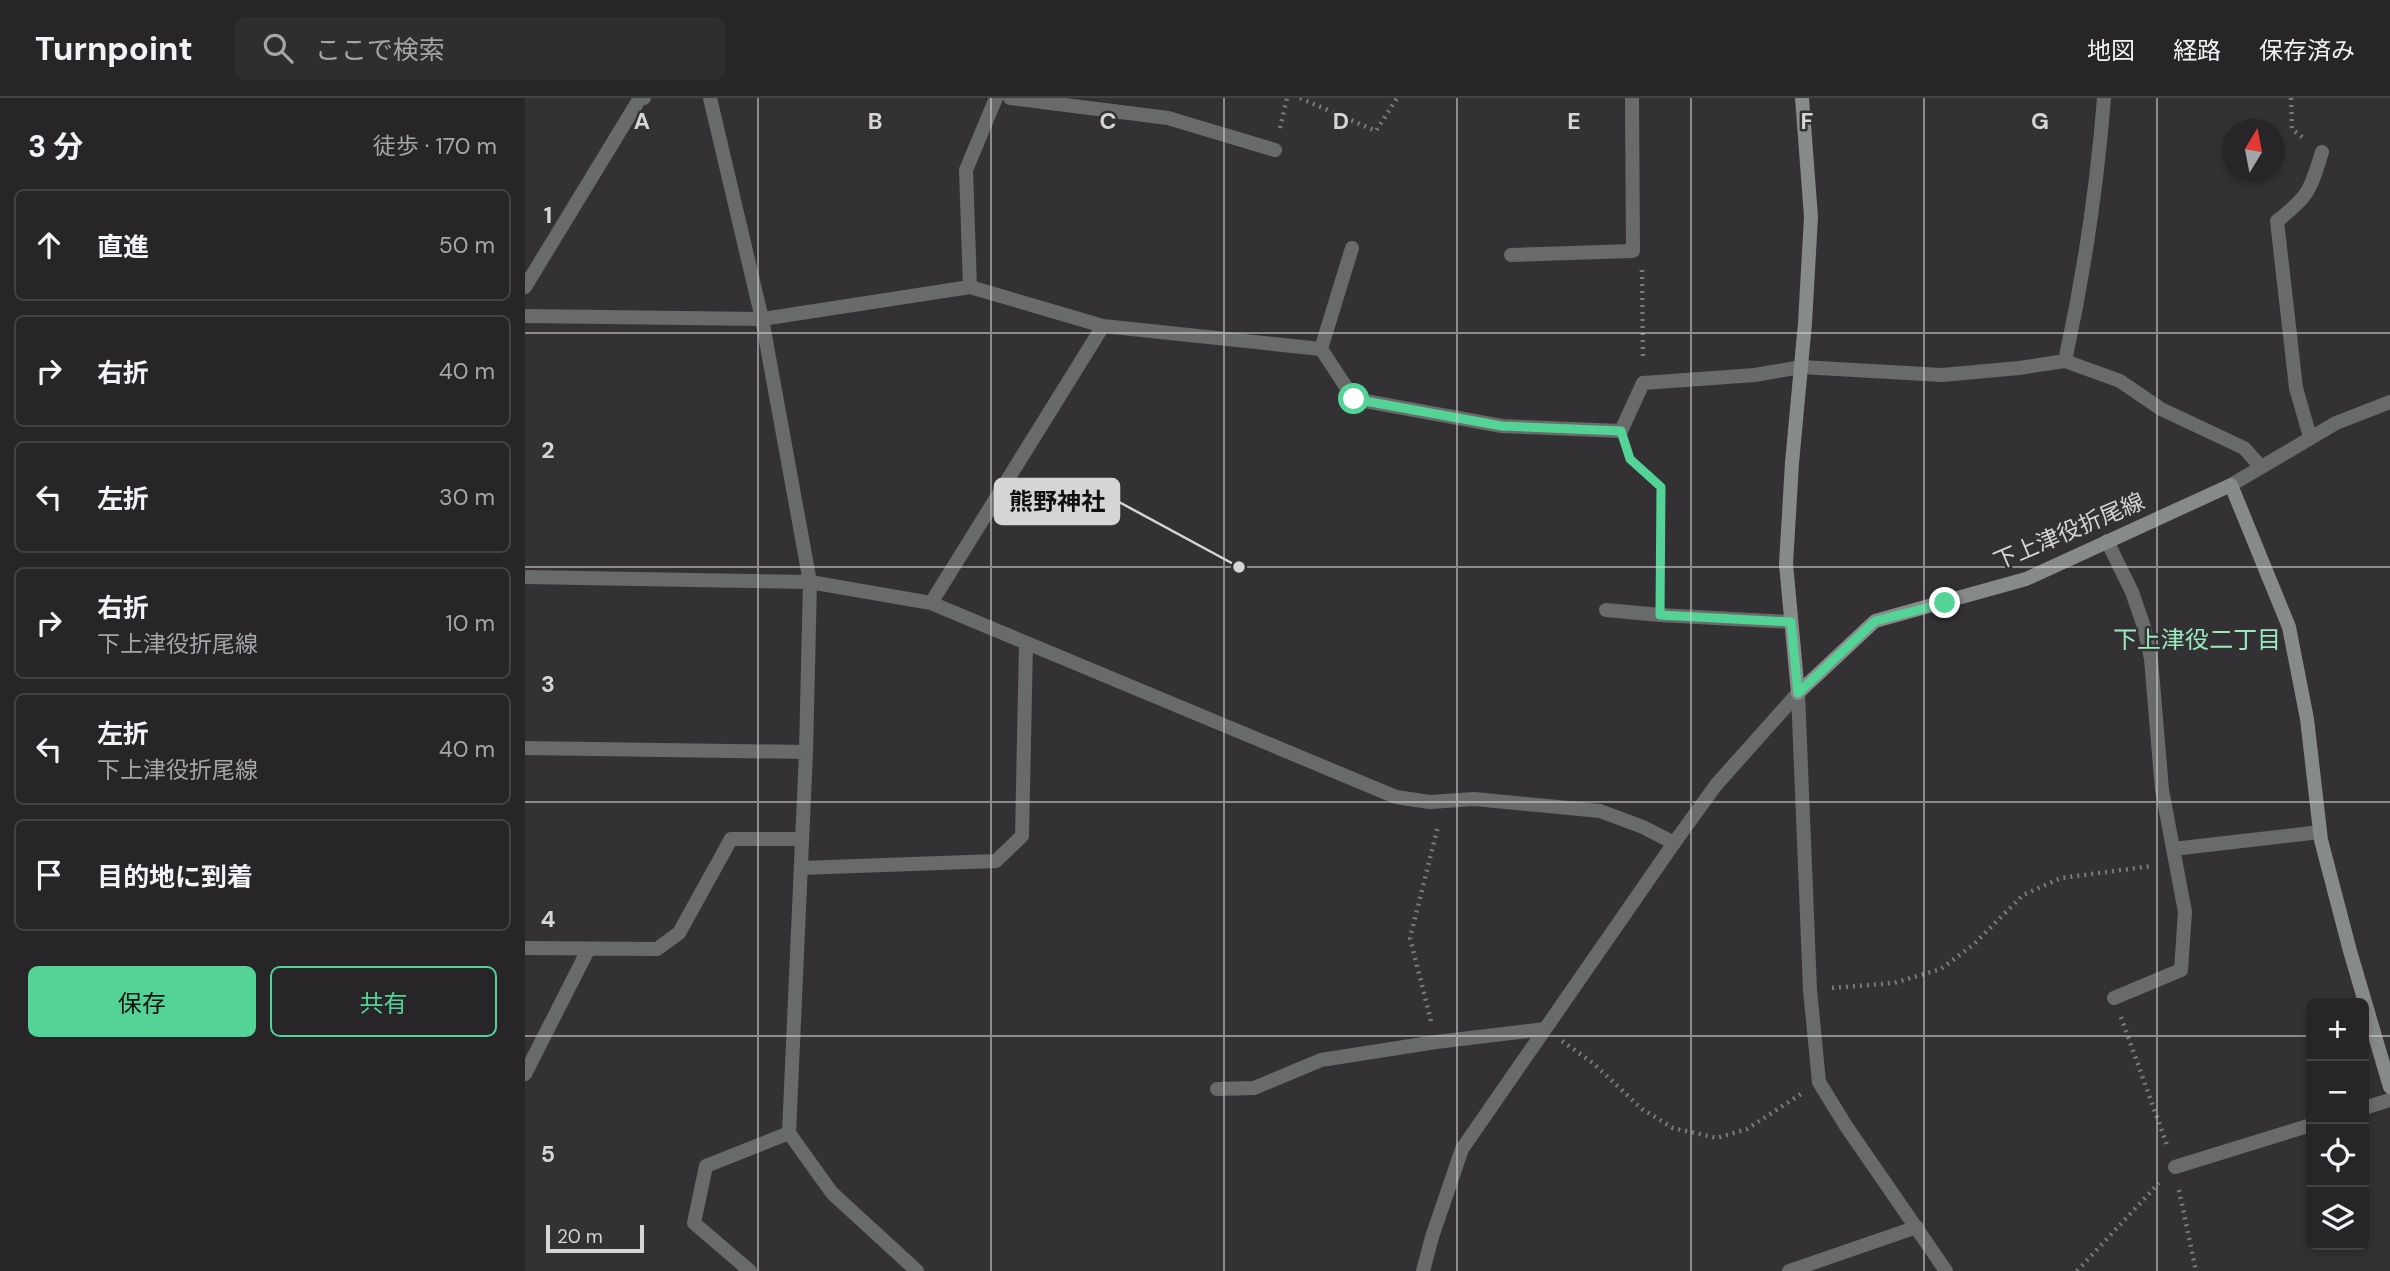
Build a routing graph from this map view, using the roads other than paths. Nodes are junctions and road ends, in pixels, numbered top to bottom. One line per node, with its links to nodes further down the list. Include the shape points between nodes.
1 (643, 98): 12 (street)
2 (710, 98): 15 (street)
3 (996, 98): 13 (street, via 966,170)
4 (1010, 98): 8 (street, via 1168,118)
5 (1632, 98): 11 (street, via 1633,251)
6 (1802, 98): 19 (main road, via 1811,217)
7 (2104, 98): 18 (street, via 2098,177)
8 (1275, 150)
9 (2322, 152): 21 (street, via 2302,201 2277,221 2296,387)
10 (1352, 248): 17 (street)
11 (1511, 255)
12 (525, 286)
13 (970, 287): 15 (street); 16 (street)
14 (525, 316): 15 (street)
15 (762, 319): 26 (street)
16 (1103, 326): 17 (street); 27 (street)
17 (1321, 349): 19 (street, via 1354,399 1502,426 1621,431 1643,383)
18 (2065, 361): 19 (street, via 1942,375); 22 (street, via 2120,381 2161,409 2244,448)
19 (1801, 367): 29 (main road, via 1786,564)
20 (2390, 402): 21 (street)
21 (2310, 437): 22 (street)
22 (2261, 467): 23 (street)
23 (2231, 485): 24 (main road, 下上津役折尾線); 34 (main road, via 2289,627 2307,719)
24 (2107, 541): 31 (main road, 下上津役折尾線, via 2026,579 1875,621); 37 (street, via 2144,627 2162,790)
25 (525, 577): 26 (street)
26 (810, 582): 27 (street); 33 (street)
27 (931, 603): 30 (street)
28 (1606, 610): 29 (street)
29 (1791, 622): 31 (main road)
30 (1026, 644): 36 (street, via 1396,797 1600,811); 38 (street, via 1022,836 996,861)
31 (1798, 693): 36 (street, via 1716,785); 51 (street, via 1810,990 1819,1082)
32 (525, 748): 33 (street)
33 (806, 752): 35 (street)
34 (2320, 832): 37 (street); 44 (main road)
35 (802, 839): 38 (street); 40 (street, via 731,839 679,933 657,949)
36 (1674, 843): 42 (street)
37 (2175, 856): 41 (street, via 2185,912 2181,970)
38 (801, 868): 49 (street)
39 (525, 948): 40 (street)
40 (588, 950): 43 (street)
41 (2115, 998)
42 (1545, 1029): 45 (street, via 1321,1060 1254,1088); 54 (street, via 1462,1149)
43 (525, 1074)
44 (2388, 1077)
45 (1217, 1089)
46 (2390, 1100): 47 (street)
47 (2369, 1106)
48 (2306, 1127): 50 (street)
49 (789, 1133): 52 (street, via 706,1166 694,1223); 53 (street, via 832,1194)
50 (2175, 1167)
51 (1917, 1227): 55 (street); 56 (street)
52 (750, 1271)
53 (917, 1271)
54 (1423, 1271)
55 (1789, 1271)
56 (1946, 1271)

